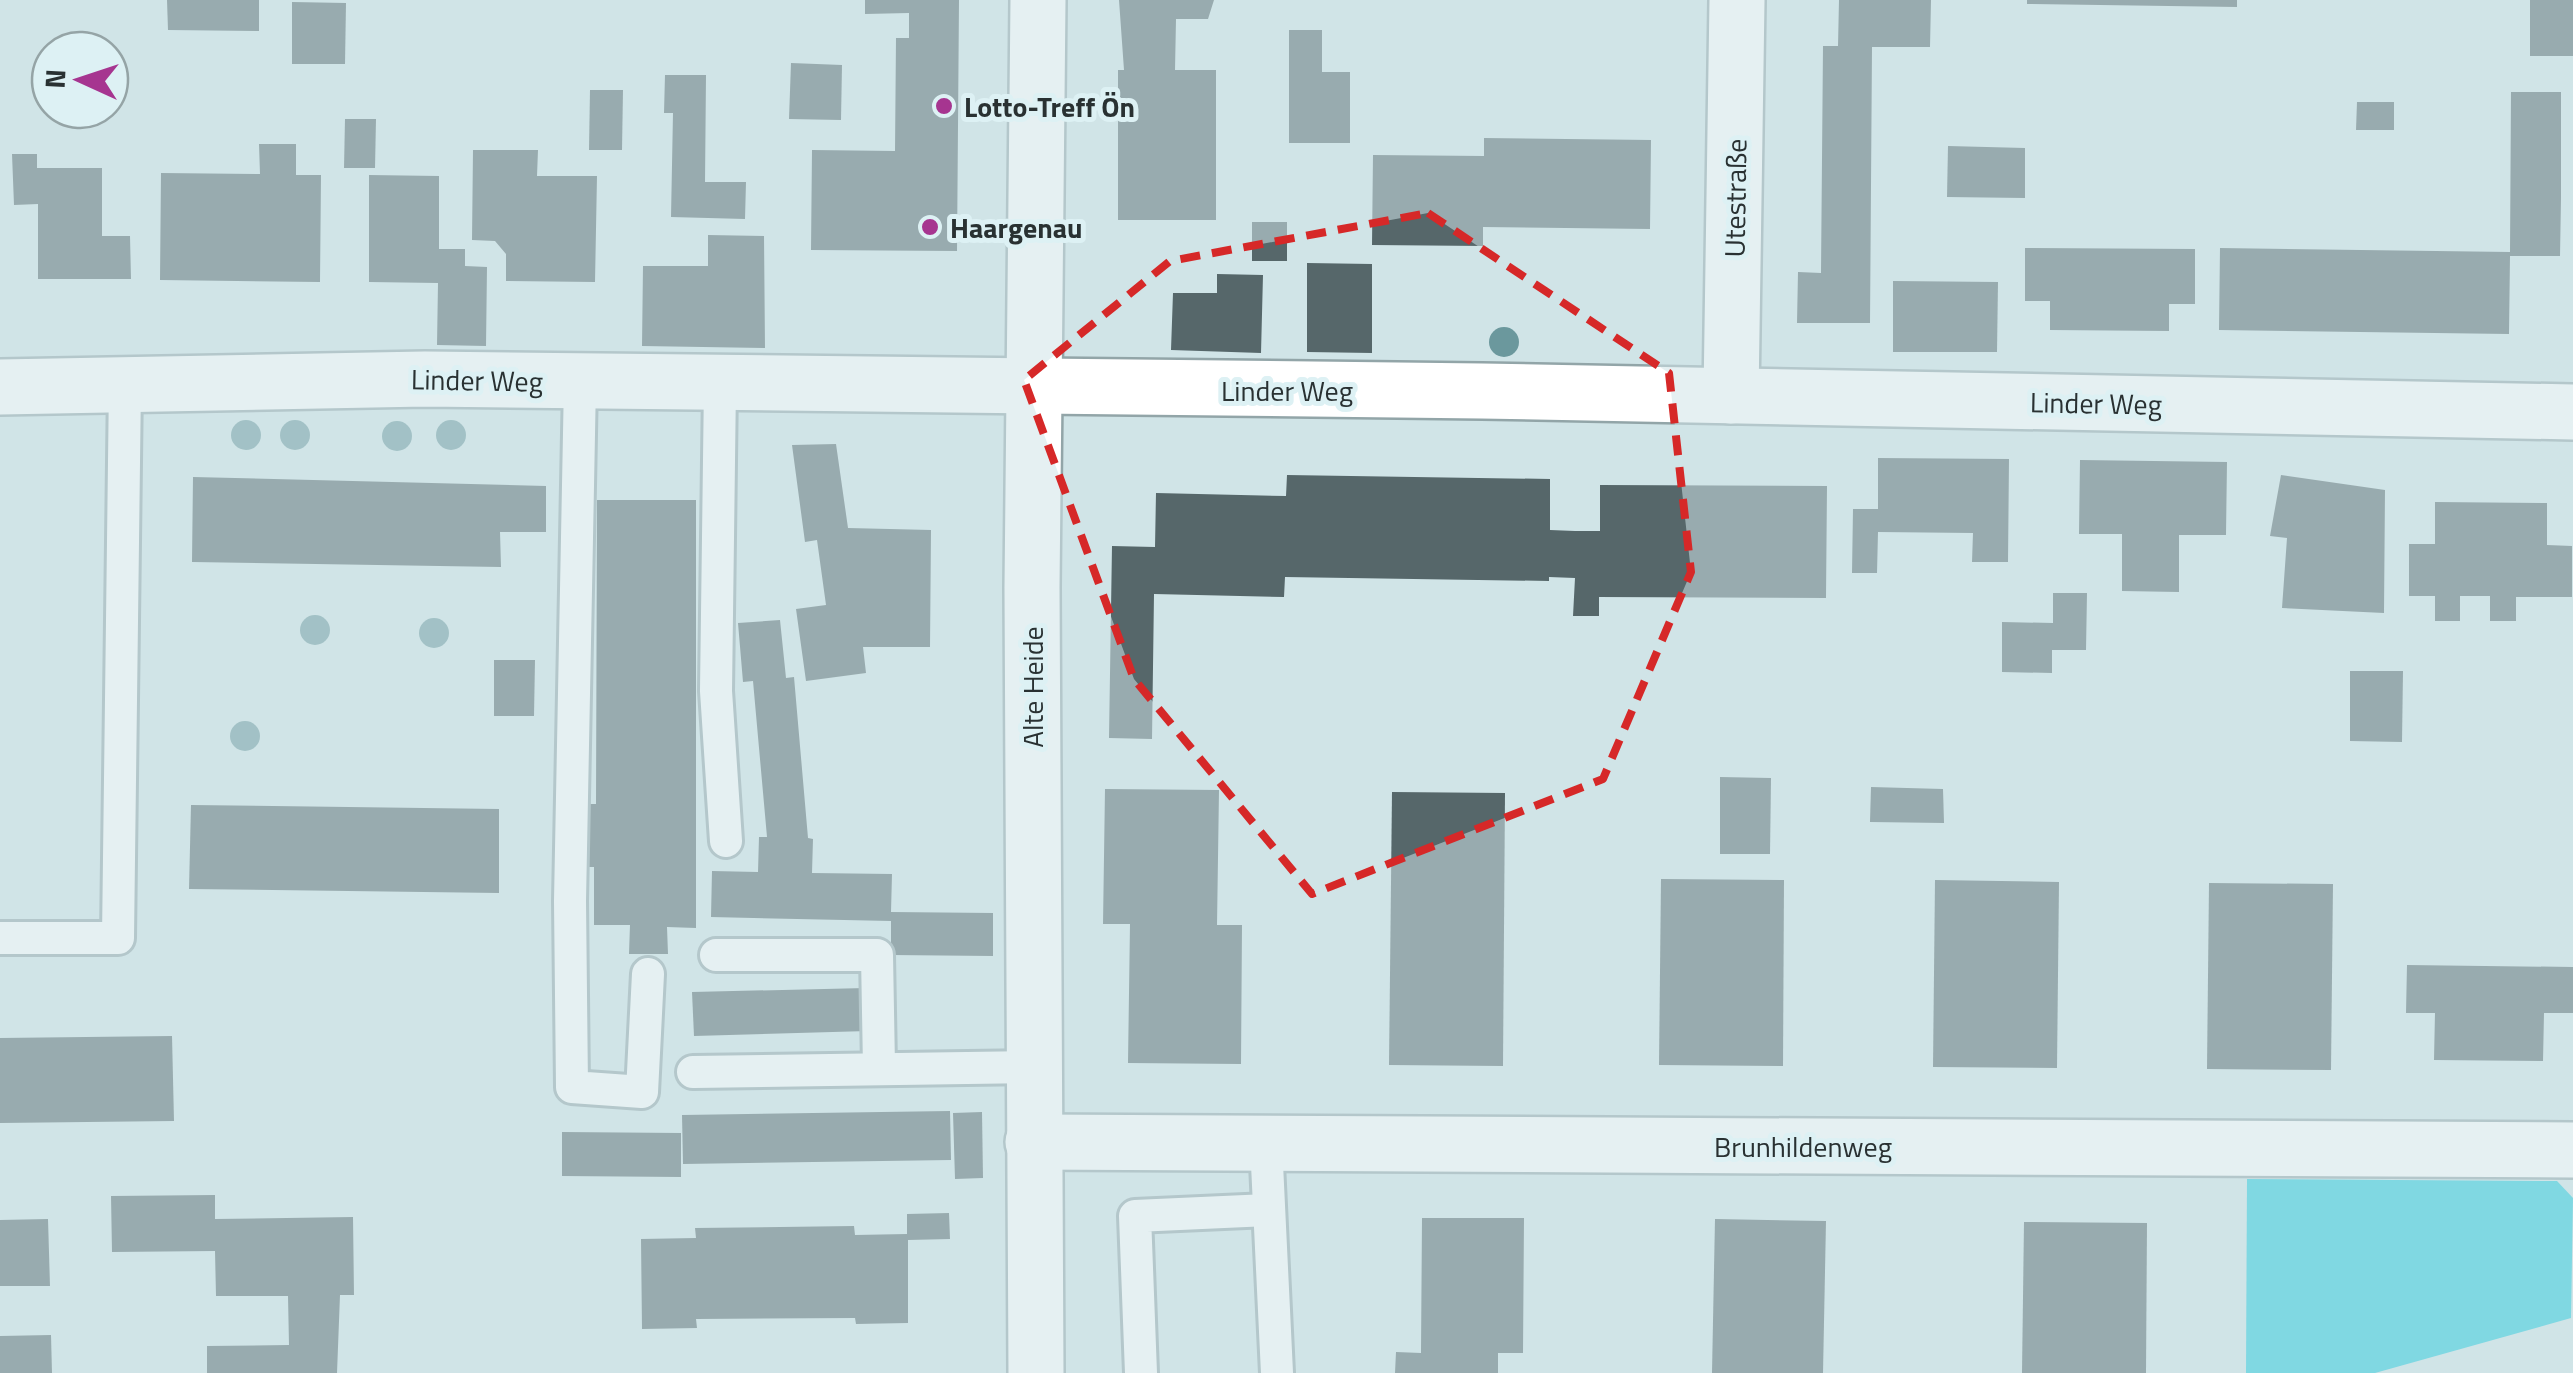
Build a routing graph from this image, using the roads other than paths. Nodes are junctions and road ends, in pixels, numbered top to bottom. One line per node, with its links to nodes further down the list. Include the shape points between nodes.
1 (1038, 0): 7 (street, Alte Heide)
2 (1737, 0): 8 (street, Utestraße)
3 (124, 382): 4 (street, Linder Weg); 6 (street, Linder Weg); 11 (lane, via 118,938)
4 (580, 382): 5 (street, Linder Weg); 13 (lane, via 572,1087 642,1092)
5 (720, 384): 7 (street, Linder Weg); 10 (lane, via 716,691)
6 (0, 386)
7 (1035, 389): 8 (street, Linder Weg); 14 (street, Alte Heide)
8 (1731, 396): 9 (street, Linder Weg)
9 (2573, 412)
10 (726, 840)
11 (0, 938)
12 (716, 955): 15 (lane, via 877,954)
13 (648, 974)
14 (1034, 1066): 15 (lane); 17 (street, Alte Heide)
15 (879, 1068): 16 (lane)
16 (693, 1072)
17 (1033, 1142): 18 (street, Brunhildenweg); 21 (street, Alte Heide)
18 (1266, 1143): 19 (street, Brunhildenweg); 20 (lane)
19 (2573, 1150)
20 (1268, 1210): 22 (lane, via 1136,1216); 23 (lane)
21 (1036, 1373)
22 (1141, 1373)
23 (1278, 1373)

